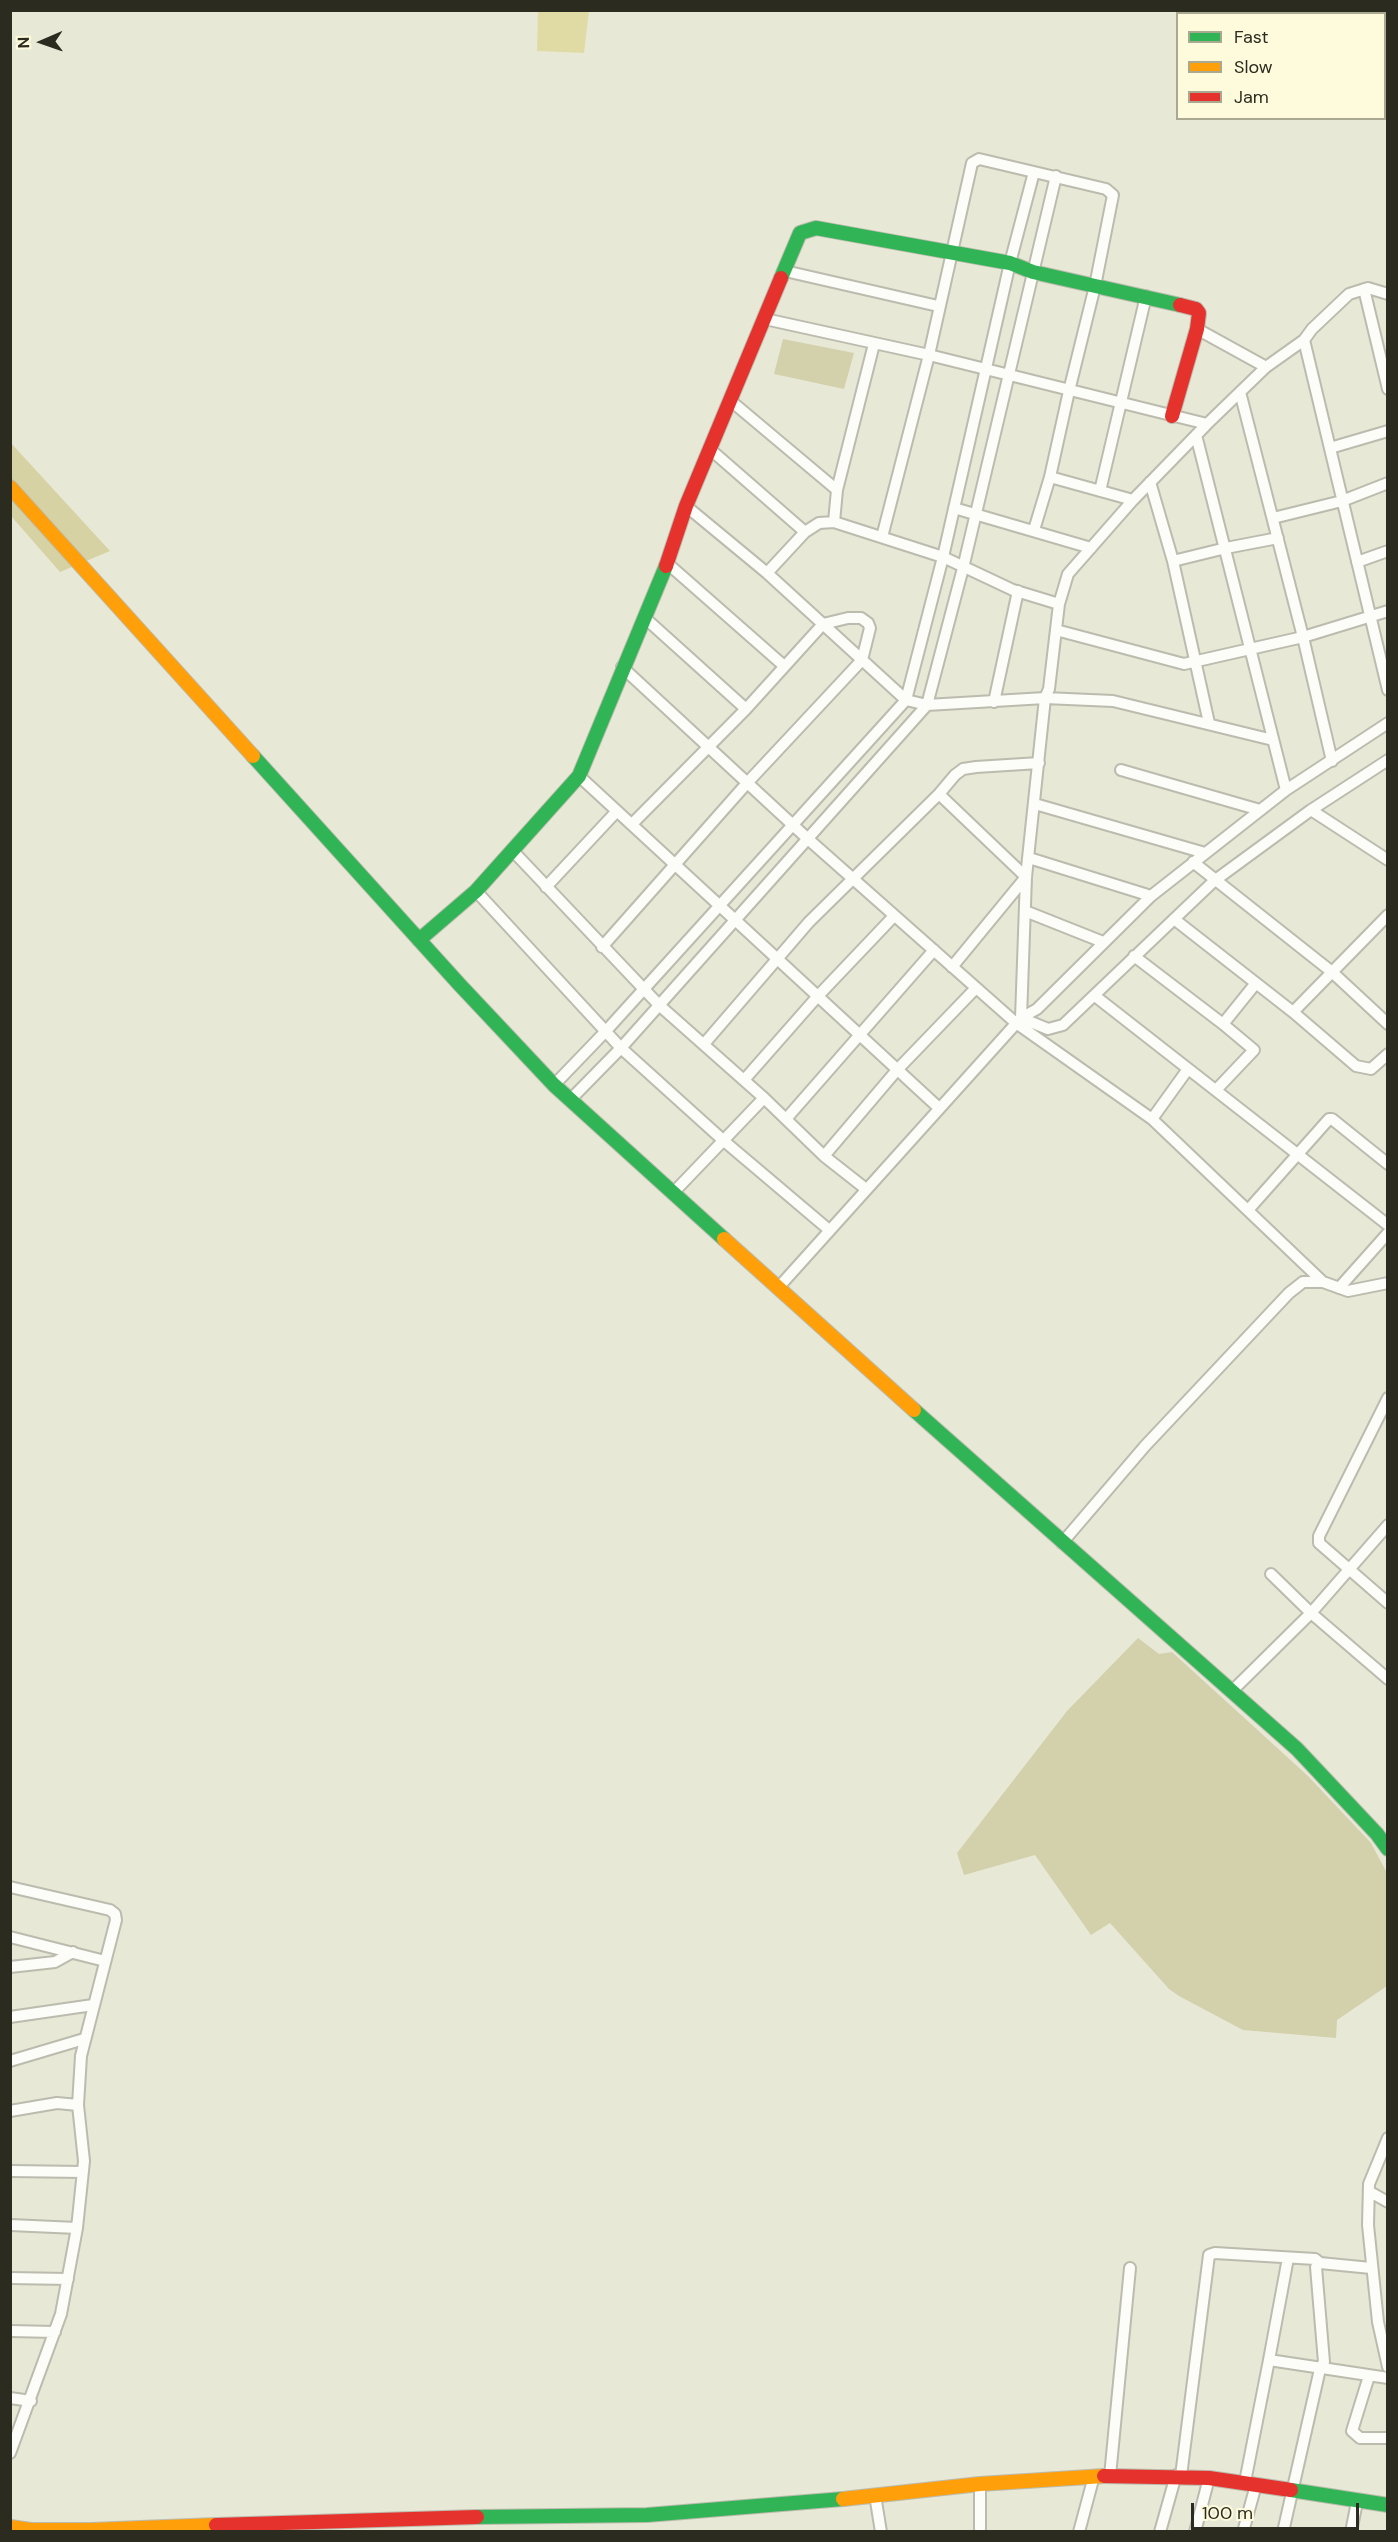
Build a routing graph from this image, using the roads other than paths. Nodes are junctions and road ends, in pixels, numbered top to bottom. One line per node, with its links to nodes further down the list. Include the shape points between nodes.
1 (1034, 172): 2 (street); 3 (street, via 980,159 972,163); 4 (street)
2 (1056, 176): 6 (street); 7 (street, via 1106,189 1113,195)
3 (950, 252): 4 (street); 5 (street, via 808,227 800,233); 11 (street)
4 (1010, 263): 6 (street); 18 (street)
5 (785, 271): 11 (street); 12 (street)
6 (1034, 272): 7 (street); 19 (street)
7 (1095, 286): 10 (street); 21 (street)
8 (1364, 289): 9 (street); 14 (street, via 1349,294); 20 (street)
9 (1388, 294)
10 (1146, 296): 13 (street, via 1196,309); 24 (street)
11 (938, 306): 16 (street)
12 (765, 319): 15 (street); 23 (street)
13 (1197, 329): 17 (street); 25 (street)
14 (1304, 340): 17 (street); 29 (street)
15 (874, 344): 16 (street); 35 (street)
16 (929, 355): 18 (street); 46 (street)
17 (1266, 367): 22 (street)
18 (986, 369): 19 (street); 40 (street)
19 (1009, 375): 21 (street); 41 (street)
20 (1388, 389)
21 (1069, 391): 24 (street); 31 (street)
22 (1240, 392): 26 (street); 42 (street)
23 (731, 401): 30 (street); 35 (street)
24 (1122, 402): 25 (street); 36 (street)
25 (1172, 416): 26 (street)
26 (1207, 424): 28 (street)
27 (1388, 431): 29 (street)
28 (1196, 435): 32 (street); 49 (street)
29 (1330, 448): 38 (street)
30 (711, 450): 39 (street); 45 (street)
31 (1050, 477): 36 (street); 44 (street)
32 (1150, 482): 37 (street); 52 (street)
33 (1388, 483): 38 (street)
34 (10, 487): 113 (street)
35 (837, 490): 43 (street)
36 (1100, 491): 37 (street)
37 (1133, 500): 48 (street)
38 (1342, 501): 42 (street); 53 (street)
39 (686, 506): 54 (street); 56 (street)
40 (954, 508): 41 (street); 51 (street)
41 (975, 515): 44 (street); 55 (street)
42 (1273, 518): 47 (street)
43 (834, 522): 45 (street, via 819,523); 46 (street)
44 (1034, 530): 48 (street)
45 (805, 532): 56 (street)
46 (882, 537): 51 (street)
47 (1278, 538): 49 (street); 64 (street)
48 (1091, 548): 58 (street, via 1068,574)
49 (1226, 548): 52 (street); 65 (street)
50 (1388, 551): 53 (street)
51 (943, 557): 55 (street); 72 (street)
52 (1173, 561): 67 (street)
53 (1357, 562): 60 (street)
54 (667, 563): 61 (street); 68 (street)
55 (963, 567): 57 (street); 74 (street)
56 (767, 573): 62 (street)
57 (1018, 591): 58 (street); 73 (street)
58 (1059, 604): 63 (street)
59 (1388, 610): 60 (street)
60 (1370, 617): 64 (street); 70 (street)
61 (645, 618): 69 (street); 75 (street)
62 (823, 624): 66 (street); 66 (street, via 848,618 868,622); 68 (street)
63 (1056, 630): 67 (street, via 1184,664); 71 (street)
64 (1303, 637): 65 (street); 81 (street)
65 (1251, 648): 67 (street); 78 (street)
66 (862, 660): 72 (street); 85 (street)
67 (1196, 663): 76 (street)
68 (783, 665): 75 (street)
69 (622, 667): 79 (street); 84 (street)
70 (1388, 690)
71 (1045, 698): 73 (street); 76 (street, via 1113,701); 82 (street)
72 (906, 700): 74 (street); 93 (street)
73 (994, 702): 74 (street)
74 (927, 705): 94 (street)
75 (746, 709): 79 (street)
76 (1209, 723): 78 (street)
77 (1388, 723): 81 (street)
78 (1273, 740): 86 (street)
79 (708, 748): 85 (street); 92 (street)
80 (1388, 760): 90 (street)
81 (1332, 761): 86 (street)
82 (1039, 764): 87 (street, via 963,769); 88 (street)
83 (1121, 770): 89 (street)
84 (579, 776): 91 (street); 95 (street)
85 (748, 782): 93 (street); 100 (street)
86 (1286, 790): 89 (street)
87 (939, 794): 101 (street); 102 (street)
88 (1035, 804): 96 (street); 97 (street)
89 (1260, 810): 96 (street)
90 (1311, 810): 98 (street); 103 (street)
91 (618, 811): 92 (street); 104 (street)
92 (632, 824): 100 (street)
93 (792, 824): 94 (street); 107 (street)
94 (808, 839): 102 (street); 112 (street)
95 (512, 850): 104 (street); 105 (street)
96 (1204, 853): 99 (street)
97 (1029, 858): 101 (street); 106 (street)
98 (1388, 860)
99 (1193, 862): 103 (street); 106 (street)
100 (673, 864): 107 (street); 115 (street)
101 (1026, 877): 108 (street); 119 (street)
102 (853, 878): 110 (street); 118 (street)
103 (1214, 881): 111 (street); 120 (street)
104 (546, 888): 115 (street)
105 (476, 891): 113 (street); 131 (street)
106 (1151, 896): 114 (street)
107 (717, 906): 112 (street); 123 (street)
108 (1025, 912): 114 (street); 128 (street)
109 (1388, 915): 120 (street)
110 (894, 916): 116 (street); 125 (street)
111 (1174, 919): 117 (street); 121 (street)
112 (734, 921): 118 (street); 126 (street)
113 (419, 940): 139 (street)
114 (1103, 942): 128 (street, via 1037,1009)
115 (602, 947): 123 (street)
116 (934, 951): 119 (street); 132 (street)
117 (1134, 956): 124 (street); 129 (street)
118 (776, 960): 125 (street); 133 (street)
119 (952, 967): 122 (street)
120 (1332, 972): 127 (street); 130 (street)
121 (1256, 983): 127 (street); 129 (street)
122 (976, 988): 128 (street); 137 (street)
123 (643, 989): 126 (street); 131 (street)
124 (1095, 996): 128 (street, via 1058,1027 1048,1029); 136 (street)
125 (817, 997): 132 (street); 138 (street)
126 (659, 1005): 133 (street); 134 (street)
127 (1293, 1012): 135 (street, via 1356,1066 1371,1069)
128 (1018, 1021): 143 (street); 145 (street)
129 (1223, 1024): 140 (street, via 1254,1050)
130 (1388, 1024)
131 (605, 1032): 134 (street); 139 (street)
132 (859, 1035): 137 (street); 144 (street)
133 (704, 1044): 138 (street)
134 (621, 1048): 142 (street); 146 (street)
135 (1388, 1054)
136 (1188, 1069): 140 (street); 145 (street)
137 (897, 1070): 143 (street); 148 (street)
138 (744, 1080): 141 (street)
139 (554, 1084): 142 (street)
140 (1216, 1090): 147 (street)
141 (764, 1098): 144 (street); 146 (street)
142 (571, 1099): 151 (street)
143 (939, 1108): 150 (street)
144 (786, 1119): 148 (street)
145 (1152, 1119): 152 (street)
146 (724, 1141): 151 (street); 154 (street)
147 (1298, 1154): 149 (street, via 1332,1119); 152 (street); 153 (street)
148 (824, 1156): 150 (street)
149 (1388, 1164)
150 (866, 1189): 154 (street)
151 (673, 1193): 158 (street)
152 (1249, 1209): 156 (street)
153 (1388, 1225)
154 (828, 1229): 158 (street)
155 (1388, 1233): 159 (street)
156 (1323, 1282): 159 (street); 162 (street, via 1303,1282 1289,1293 1145,1446)
157 (1388, 1283): 159 (street, via 1348,1291)
158 (778, 1288): 162 (street)
159 (1339, 1288)
160 (1388, 1398): 163 (street, via 1319,1536 1319,1544)
161 (1388, 1525): 163 (street)
162 (1062, 1543): 168 (street)
163 (1348, 1570): 165 (street); 166 (street)
164 (1272, 1574): 166 (street)
165 (1388, 1603)
166 (1311, 1613): 167 (street); 168 (street)
167 (1388, 1680)
168 (1232, 1691): 169 (street, via 1317,1770)
169 (1388, 1849)
170 (10, 1887): 173 (street, via 113,1912 116,1920)
171 (10, 1937): 172 (street)
172 (73, 1952): 173 (street); 174 (street, via 55,1962)
173 (105, 1961): 175 (street)
174 (10, 1967)
175 (93, 2005): 176 (street); 177 (street)
176 (10, 2017)
177 (84, 2038): 178 (street); 179 (street)
178 (10, 2061)
179 (78, 2104): 180 (street, via 46,2104); 183 (street)
180 (10, 2111)
181 (1388, 2138): 184 (street, via 1372,2172)
182 (10, 2171): 183 (street)
183 (83, 2172): 187 (street)
184 (1370, 2192): 185 (street); 191 (street)
185 (1388, 2202)
186 (10, 2225): 187 (street)
187 (77, 2228): 193 (street)
188 (1288, 2258): 189 (street, via 1315,2259); 197 (street); 208 (street, via 1209,2255)
189 (1320, 2263): 191 (street); 199 (street, via 1316,2267 1324,2362)
190 (1130, 2268): 207 (street)
191 (1371, 2268): 194 (street)
192 (10, 2278): 193 (street)
193 (68, 2279): 196 (street)
194 (1383, 2322): 198 (street)
195 (10, 2331): 196 (street)
196 (55, 2332): 203 (street)
197 (1269, 2360): 199 (street); 211 (street)
198 (1388, 2367)
199 (1320, 2368): 200 (street); 212 (street)
200 (1369, 2376): 201 (street); 204 (street, via 1352,2431 1360,2438)
201 (1388, 2378)
202 (10, 2397): 203 (street)
203 (31, 2401): 205 (street)
204 (1388, 2438)
205 (10, 2453)
206 (1094, 2476): 207 (street); 210 (street); 219 (street)
207 (1110, 2476): 208 (street)
208 (1178, 2476): 209 (street); 220 (street)
209 (1209, 2478): 211 (street); 221 (street)
210 (980, 2484): 213 (street); 218 (street)
211 (1251, 2484): 212 (street); 222 (street)
212 (1294, 2491): 214 (street); 223 (street)
213 (875, 2495): 216 (street, via 647,2515 391,2518 91,2530); 217 (street)
214 (1356, 2502): 215 (street); 224 (street)
215 (1388, 2505)
216 (10, 2527)
217 (881, 2532)
218 (980, 2532)
219 (1079, 2532)
220 (1160, 2532)
221 (1195, 2532)
222 (1242, 2532)
223 (1283, 2532)
224 (1351, 2532)

